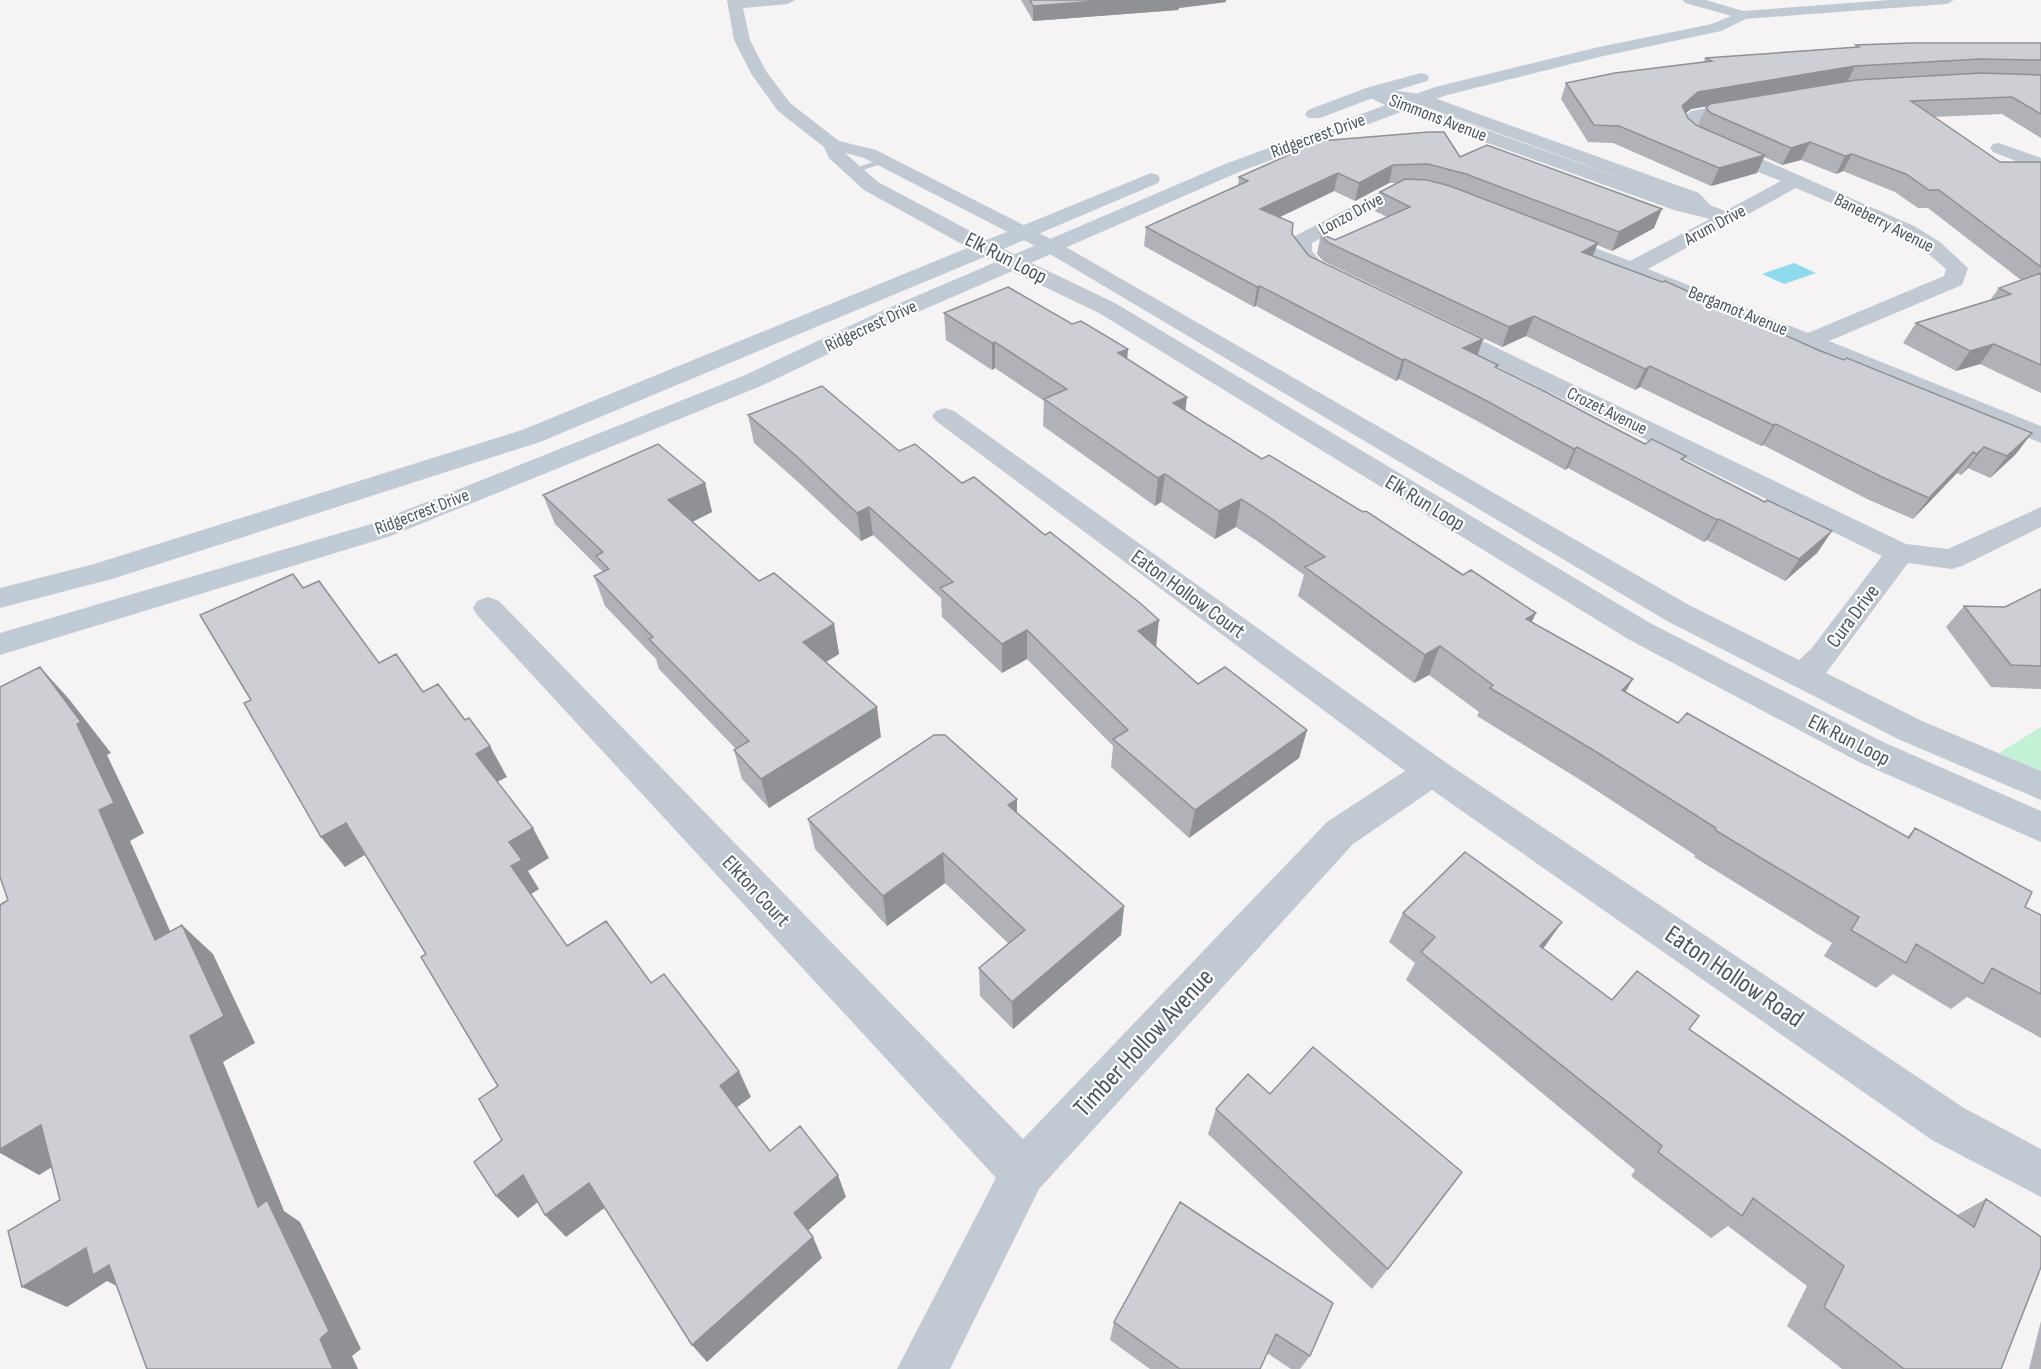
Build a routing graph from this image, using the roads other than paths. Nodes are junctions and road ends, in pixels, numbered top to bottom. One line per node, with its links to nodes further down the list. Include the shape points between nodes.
1 (788, 0): 4 (street)
2 (1690, 0): 5 (street)
3 (1947, 0): 5 (street, Ridgecrest Drive)
4 (735, 2): 11 (street, Elk Run Loop, via 742,40 758,72 784,107)
5 (1735, 8): 6 (street, Ridgecrest Drive, via 1526,48); 7 (street, Ridgecrest Drive, via 1716,28 1588,55)
6 (1372, 92): 7 (street, Simmons Avenue); 9 (street, Ridgecrest Drive)
7 (1411, 102): 20 (street, Simmons Avenue, via 1682,206); 23 (street, Ridgecrest Drive, via 1232,168)
8 (1766, 103): 18 (street, Baneberry Avenue, via 1697,115 1686,123 1688,129 1706,141)
9 (1298, 120)
10 (1244, 141): 13 (street, Ridgecrest Drive)
11 (834, 145): 14 (street, Elk Run Loop, via 858,149); 16 (street, Elk Run Loop, via 835,154)
12 (2000, 148): 15 (street)
13 (1212, 153)
14 (885, 162): 16 (lane); 22 (street, Elk Run Loop)
15 (2041, 165)
16 (854, 170): 24 (street, Elk Run Loop, via 871,186)
17 (1170, 171): 22 (street, Ridgecrest Drive)
18 (1797, 180): 20 (street, Arum Drive); 29 (street, Baneberry Avenue, via 1907,230 1957,268 1954,280)
19 (1443, 195): 27 (street, Lonzo Drive, via 1397,189 1302,240 1301,252 1314,268)
20 (1727, 218): 26 (street, Arum Drive)
21 (1537, 231): 26 (street, Bergamot Avenue)
22 (1025, 233): 23 (street, Elk Run Loop); 24 (street, Ridgecrest Drive)
23 (1052, 247): 25 (street, Ridgecrest Drive); 37 (street, Elk Run Loop, via 1678,613)
24 (987, 249): 25 (street, Elk Run Loop); 34 (street, Ridgecrest Drive, via 531,436 101,572)
25 (1015, 264): 36 (street, Ridgecrest Drive, via 894,314 752,381 381,530); 40 (street, Elk Run Loop, via 1107,308 1639,632 1871,752)
26 (1632, 269): 29 (street, Bergamot Avenue)
27 (1346, 284)
28 (1421, 320): 33 (street, Crozet Avenue)
29 (1811, 340): 31 (street, Bergamot Avenue)
30 (945, 416): 38 (street, Eaton Hollow Court)
31 (2041, 435)
32 (2041, 516): 33 (street, Crozet Avenue, via 1953,559)
33 (1900, 553): 37 (street, Cura Drive, via 1822,657)
34 (0, 598)
35 (488, 608): 41 (street, Elkton Court)
36 (0, 644)
37 (1803, 676): 39 (street, Elk Run Loop, via 1910,730)
38 (1432, 772): 41 (street, Timber Hollow Avenue, via 1340,833); 42 (street, Eaton Hollow Road, via 1948,1124)
39 (2041, 786)
40 (2041, 827)
41 (1023, 1173): 43 (street, Timber Hollow Avenue)
42 (2041, 1174)
43 (923, 1369)

